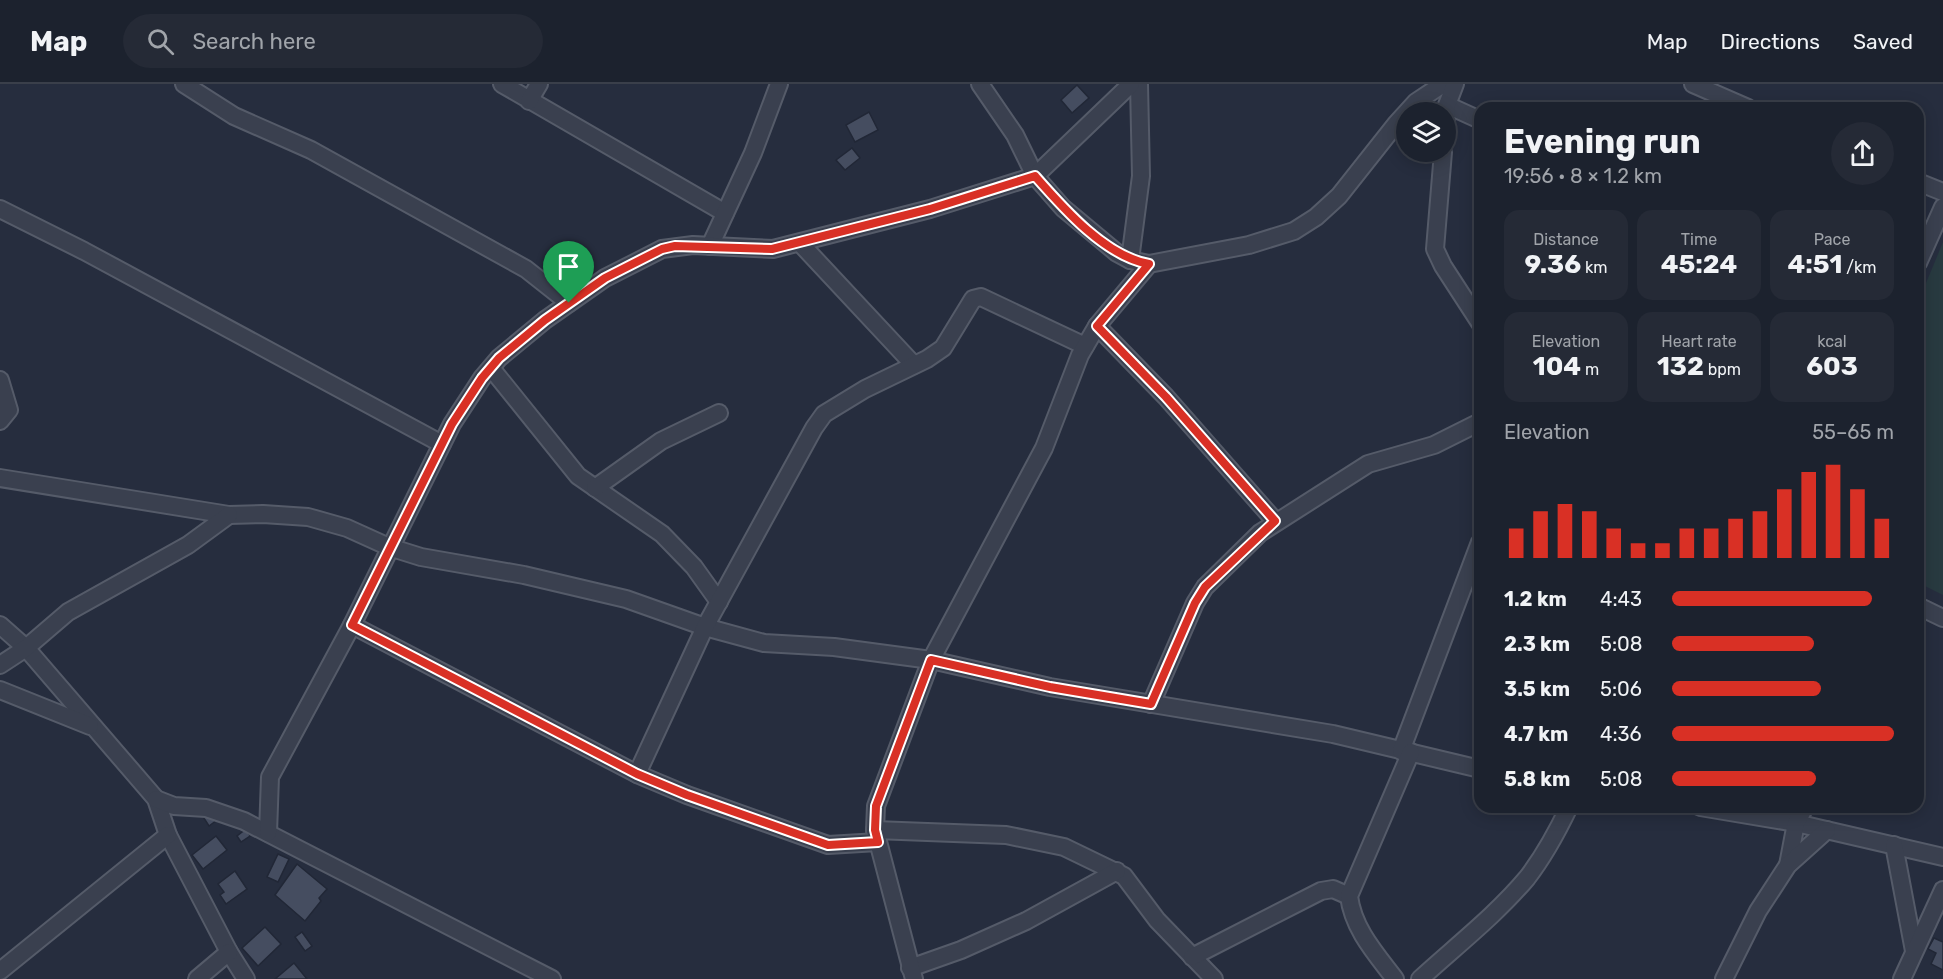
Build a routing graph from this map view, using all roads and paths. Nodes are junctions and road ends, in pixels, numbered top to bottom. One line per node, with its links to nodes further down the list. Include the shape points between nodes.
1 (184, 84): 28 (street, via 234,116 311,150 526,269)
2 (502, 84): 11 (street)
3 (539, 84): 11 (street)
4 (779, 84): 22 (street)
5 (980, 84): 17 (street, via 1015,135)
6 (1131, 84): 17 (street)
7 (1139, 84): 26 (street, via 1141,176)
8 (1443, 84): 27 (street, via 1416,102 1339,196 1294,231)
9 (1455, 84): 12 (street)
10 (1693, 84): 13 (street)
11 (529, 101): 22 (street)
12 (1450, 102)
13 (1734, 102)
14 (1456, 115): 15 (street)
15 (1474, 119)
16 (1442, 162): 29 (street, via 1435,249)
17 (1035, 176): 23 (street); 26 (street, via 1063,208)
18 (1924, 184): 19 (street)
19 (1943, 192)
20 (1943, 207): 25 (street)
21 (0, 209): 38 (street)
22 (725, 213): 24 (street)
23 (800, 243): 24 (street, via 772,249); 32 (street)
24 (711, 246): 28 (street, via 662,249 605,278)
25 (1924, 250)
26 (1130, 260): 27 (street)
27 (1149, 264): 30 (street)
28 (569, 303): 33 (street)
29 (1474, 314)
30 (1097, 326): 31 (street); 42 (street, via 1166,397)
31 (1085, 346): 32 (street, via 981,297 973,299 943,348); 52 (street, via 1044,448)
32 (914, 365): 45 (street, via 824,414)
33 (491, 368): 38 (street); 40 (street, via 572,471)
34 (0, 380): 36 (street, via 9,410)
35 (719, 413): 40 (street, via 661,441)
36 (0, 421)
37 (1474, 425): 42 (street, via 1434,445 1368,464)
38 (441, 444): 43 (street)
39 (0, 478): 41 (street)
40 (595, 488): 45 (street, via 662,534 694,567)
41 (229, 515): 43 (street, via 308,517 347,528); 51 (street, via 179,550 68,612)
42 (1275, 521): 55 (street, via 1205,587)
43 (389, 547): 49 (street); 50 (street, via 626,599)
44 (1474, 559): 57 (street)
45 (719, 602): 50 (street)
46 (1924, 608): 47 (street)
47 (1943, 618)
48 (0, 625): 51 (street)
49 (352, 625): 59 (street); 66 (street, via 270,777)
50 (705, 627): 52 (street, via 764,643); 59 (street)
51 (26, 648): 53 (street); 56 (street)
52 (931, 660): 55 (street, via 1050,687); 68 (street, via 876,806)
53 (0, 665)
54 (0, 690): 56 (street)
55 (1151, 704): 57 (street, via 1333,734)
56 (93, 728): 60 (street)
57 (1406, 752): 58 (street); 74 (street)
58 (1474, 768)
59 (637, 774): 68 (street, via 812,841 828,845)
60 (156, 799): 66 (street, via 174,806 206,808); 67 (street)
61 (1566, 813): 85 (street, via 1527,877 1507,900)
62 (1736, 813): 64 (street)
63 (1802, 813): 64 (street)
64 (1796, 823): 65 (street); 71 (street)
65 (1827, 830): 69 (street); 71 (street)
66 (268, 833): 82 (street)
67 (168, 835): 76 (street); 78 (street)
68 (876, 836): 72 (street, via 1029,838 1064,847); 79 (street)
69 (1894, 845): 70 (street); 75 (street)
70 (1943, 857)
71 (1788, 865): 86 (street, via 1758,910)
72 (1117, 871): 77 (street, via 1133,884 1157,920); 79 (street, via 1026,921)
73 (1943, 890): 75 (street)
74 (1350, 897): 77 (street, via 1333,889 1321,891); 84 (street, via 1363,937)
75 (1914, 951): 87 (street)
76 (230, 952): 80 (street); 81 (street)
77 (1192, 957): 83 (street)
78 (0, 971)
79 (912, 974)
80 (197, 979)
81 (246, 979)
82 (552, 979)
83 (1214, 979)
84 (1395, 979)
85 (1420, 979)
86 (1724, 979)
87 (1902, 979)

